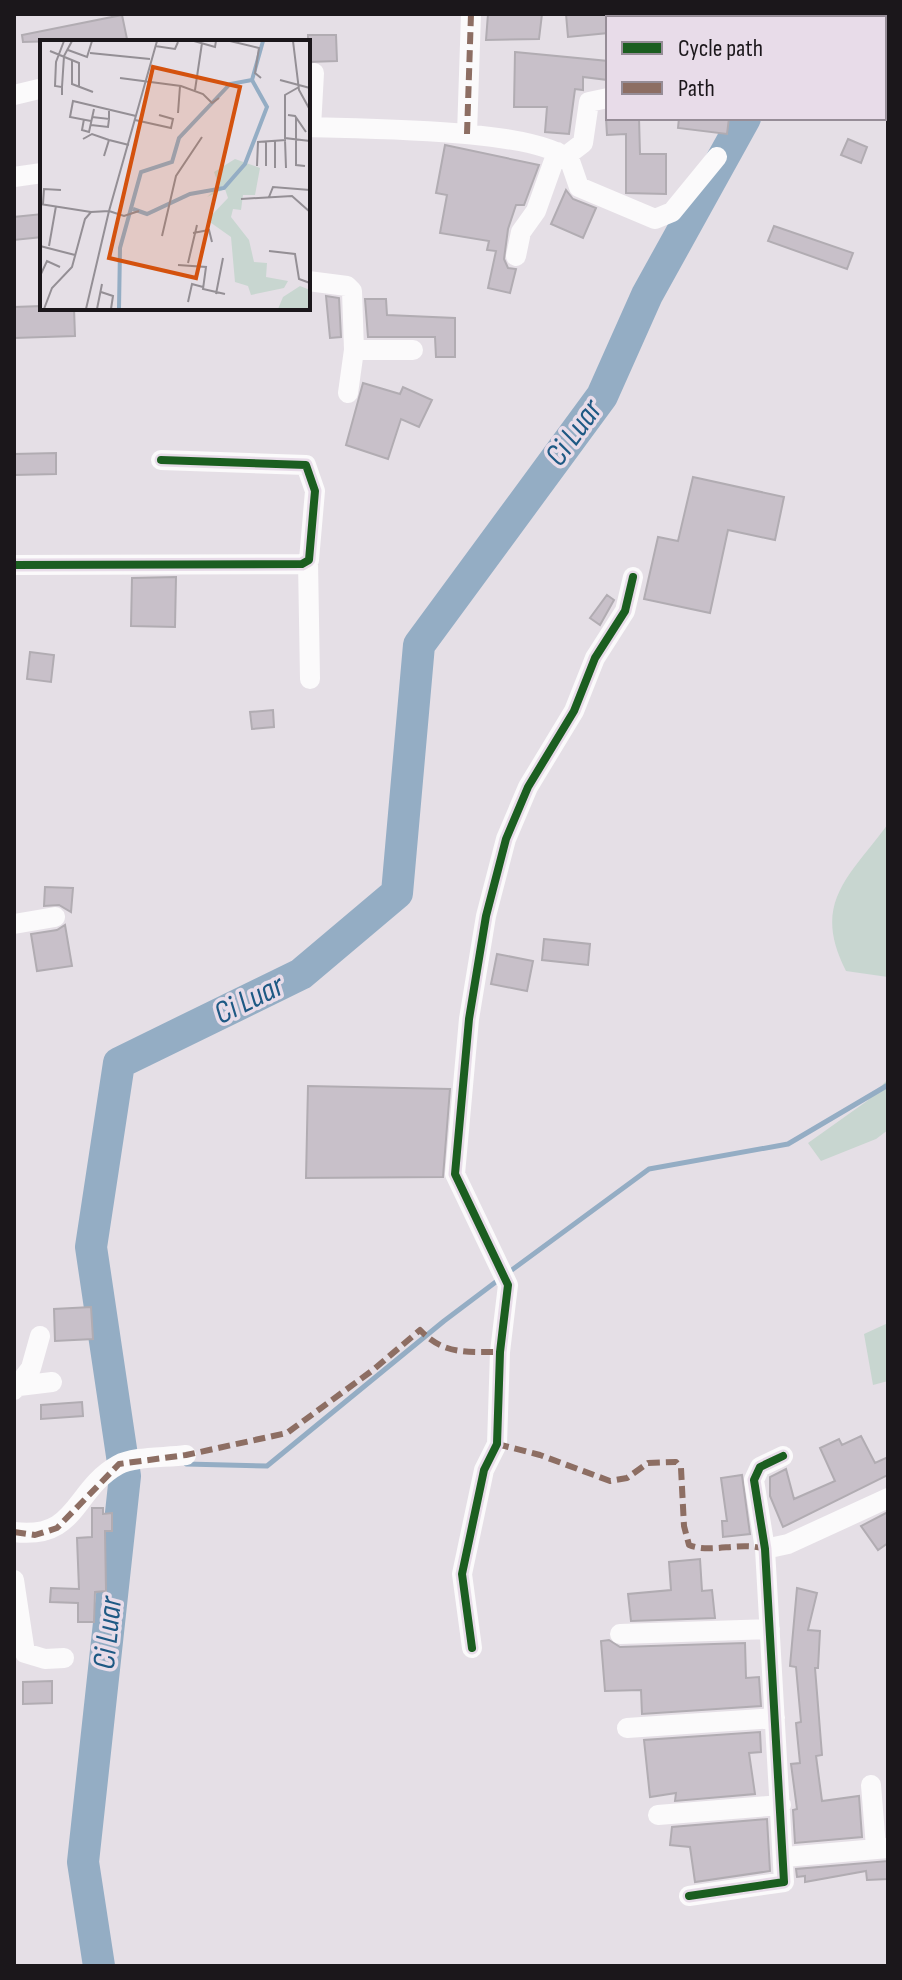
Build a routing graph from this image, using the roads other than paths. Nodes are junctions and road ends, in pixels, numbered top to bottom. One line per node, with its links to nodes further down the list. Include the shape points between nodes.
1 (471, 14): 7 (street)
2 (314, 73): 6 (street)
3 (39, 89): 4 (street)
4 (14, 95)
5 (606, 98): 8 (street, via 589,102 583,143)
6 (310, 127): 7 (street)
7 (467, 134): 8 (street)
8 (562, 154): 9 (street, via 579,187 655,219 672,212); 12 (street, via 521,232)
9 (717, 157)
10 (40, 173): 11 (street)
11 (14, 177)
12 (516, 256)
13 (310, 281): 14 (street, via 350,288)
14 (354, 350): 15 (street); 16 (street)
15 (413, 350)
16 (348, 393)
17 (161, 460): 18 (street, via 306,465 315,491)
18 (308, 561): 19 (street); 21 (street)
19 (14, 565)
20 (633, 577): 35 (street, via 625,611 595,658 574,711 528,787 506,839 486,916 469,1019 455,1174 508,1285 497,1444 484,1470 462,1574)
21 (310, 679)
22 (55, 917): 23 (street)
23 (14, 924)
24 (40, 1336): 26 (street, via 31,1368)
25 (52, 1382): 26 (street)
26 (16, 1388)
27 (186, 1455): 30 (street, via 119,1464 57,1528 35,1535)
28 (783, 1456): 31 (street, via 755,1474)
29 (888, 1498): 31 (street, via 788,1544)
30 (14, 1532)
31 (765, 1549): 33 (street)
32 (14, 1580): 36 (street, via 25,1653)
33 (770, 1629): 34 (street); 37 (street)
34 (620, 1634)
35 (472, 1648)
36 (64, 1658)
37 (775, 1718): 38 (street); 40 (street)
38 (627, 1728)
39 (871, 1785): 42 (street)
40 (781, 1805): 41 (street); 43 (street)
41 (658, 1815)
42 (882, 1848): 43 (street)
43 (785, 1857): 44 (street, via 782,1884)
44 (689, 1896)

